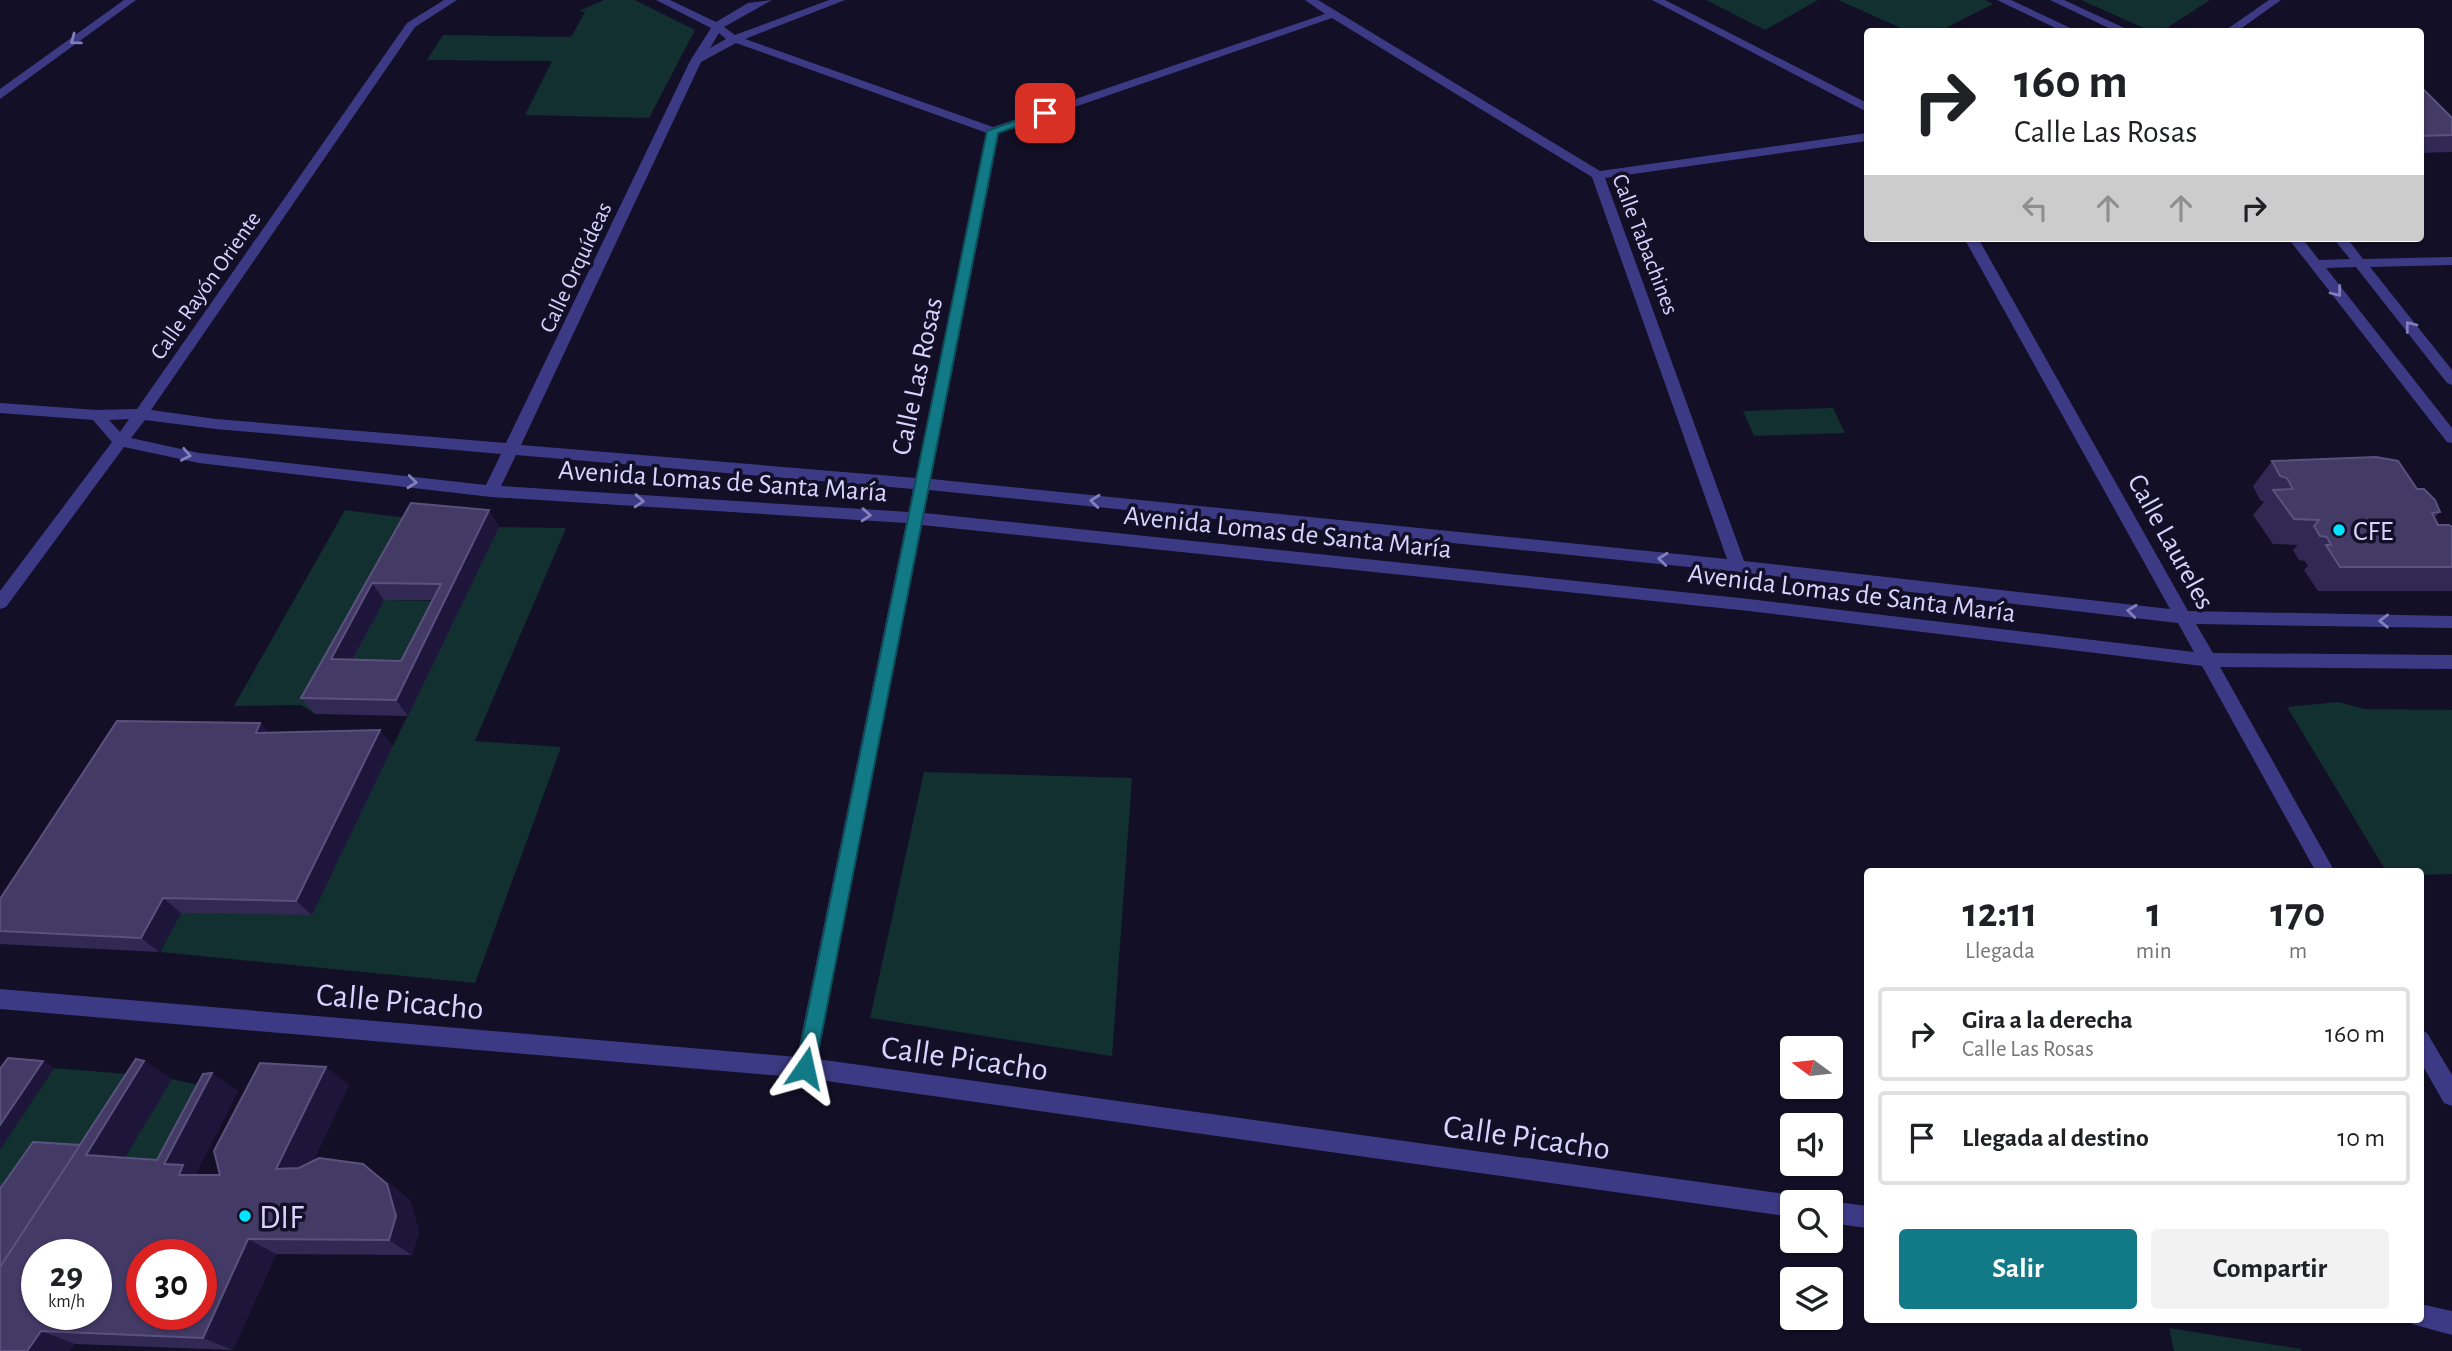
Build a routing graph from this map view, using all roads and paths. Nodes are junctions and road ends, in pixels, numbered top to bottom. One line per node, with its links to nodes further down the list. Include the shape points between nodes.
1 (131, 0): 20 (street, one-way to 20)
2 (452, 0): 33 (street, Calle Rayón Oriente, via 411,24)
3 (661, 0): 14 (street)
4 (767, 0): 11 (street)
5 (840, 0): 13 (street)
6 (1310, 0): 12 (street, Calle Tabachines)
7 (1657, 0): 21 (street)
8 (2002, 0): 15 (street)
9 (2054, 0): 16 (street)
10 (2276, 0): 17 (street)
11 (746, 2): 13 (street); 14 (street)
12 (1334, 14): 22 (street); 24 (street, Calle Tabachines)
13 (774, 21): 18 (street)
14 (717, 27): 18 (street); 19 (street, Calle Orquídeas)
15 (2065, 28)
16 (2119, 28)
17 (2234, 28)
18 (732, 38): 19 (street); 22 (street)
19 (696, 61): 37 (street, Calle Orquídeas)
20 (0, 95)
21 (1864, 106)
22 (993, 131): 38 (street, Calle Las Rosas)
23 (1864, 137): 24 (street)
24 (1598, 175): 41 (street, Calle Tabachines)
25 (1973, 242): 43 (street, Calle Laureles)
26 (2298, 242): 30 (street)
27 (2343, 242): 28 (street)
28 (2360, 261): 29 (street); 30 (street); 31 (street, one-way to 28)
29 (2452, 261)
30 (2315, 264): 35 (street, one-way to 35)
31 (2452, 380)
32 (0, 408): 34 (street, Avenida Lomas de Santa María)
33 (141, 414): 34 (street, Avenida Lomas de Santa María); 36 (street, Calle Rayón Oriente); 37 (street, Avenida Lomas de Santa María)
34 (97, 415): 36 (street)
35 (2452, 438)
36 (120, 442): 39 (street, Avenida Lomas de Santa María, one-way to 39, via 199,458); 42 (street, Calle Rayón Oriente)
37 (511, 451): 38 (street, Avenida Lomas de Santa María); 39 (street, Calle Orquídeas)
38 (920, 484): 40 (street, Calle Las Rosas); 41 (street, Avenida Lomas de Santa María, one-way to 38)
39 (491, 491): 40 (street, Avenida Lomas de Santa María, one-way to 40)
40 (913, 519): 45 (street, Avenida Lomas de Santa María, via 1749,605); 50 (street, Calle Las Rosas)
41 (1738, 566): 43 (street, Avenida Lomas de Santa María, one-way to 41)
42 (0, 603)
43 (2182, 617): 44 (street, Avenida Lomas de Santa María, one-way to 43); 45 (street, Calle Laureles)
44 (2452, 622)
45 (2207, 660): 46 (street, Avenida Lomas de Santa María); 47 (street, Calle Laureles)
46 (2452, 662)
47 (2324, 868)
48 (0, 999): 50 (street, Calle Picacho)
49 (2424, 1047): 51 (street)
50 (805, 1068): 52 (street, Calle Picacho)
51 (2452, 1096)
52 (1780, 1204)
53 (1843, 1214): 54 (street)
54 (1864, 1217)
55 (2424, 1317): 56 (street)
56 (2452, 1322)

